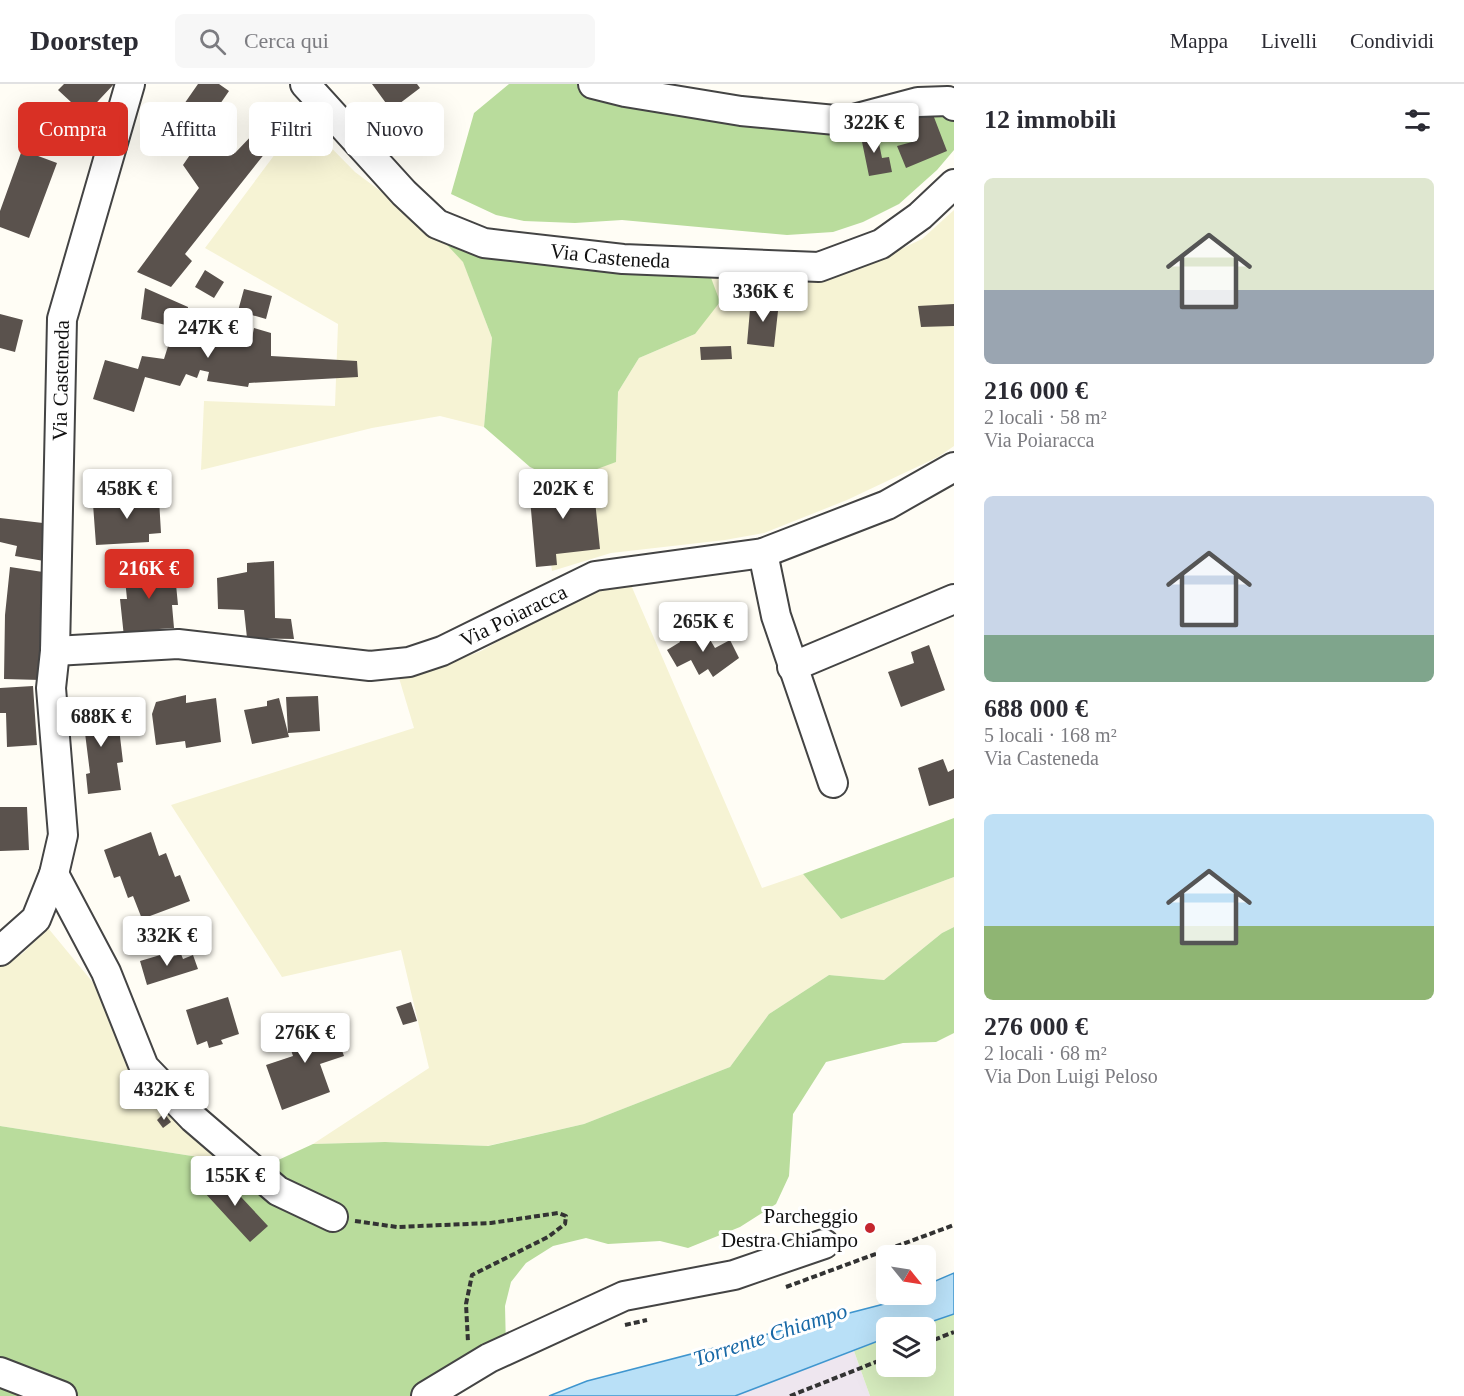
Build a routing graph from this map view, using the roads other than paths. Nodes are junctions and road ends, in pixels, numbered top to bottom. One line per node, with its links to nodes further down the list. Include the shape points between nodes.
1 (130, 84): 9 (street, Via Casteneda, via 62,319)
2 (305, 84): 5 (street, Via Casteneda, via 437,224 484,243 623,259 819,267 881,244 920,216)
3 (593, 84): 4 (street, via 741,111 846,121)
4 (951, 97)
5 (954, 183)
6 (954, 467): 7 (street, Via Poiaracca, via 887,505)
7 (763, 553): 9 (street, Via Poiaracca, via 595,576 442,651 410,662 370,666 178,644); 10 (street)
8 (954, 599): 10 (street)
9 (55, 651): 12 (street, Via Casteneda, via 51,688 63,835)
10 (792, 667): 11 (street)
11 (833, 783)
12 (54, 874): 13 (street, Via Casteneda, via 36,919); 14 (street, via 106,972 144,1067 193,1118 278,1191)
13 (0, 951)
14 (333, 1217)
15 (824, 1244): 18 (street, via 734,1275 624,1296 476,1365)
16 (0, 1372): 17 (street)
17 (62, 1396)
18 (426, 1396)

